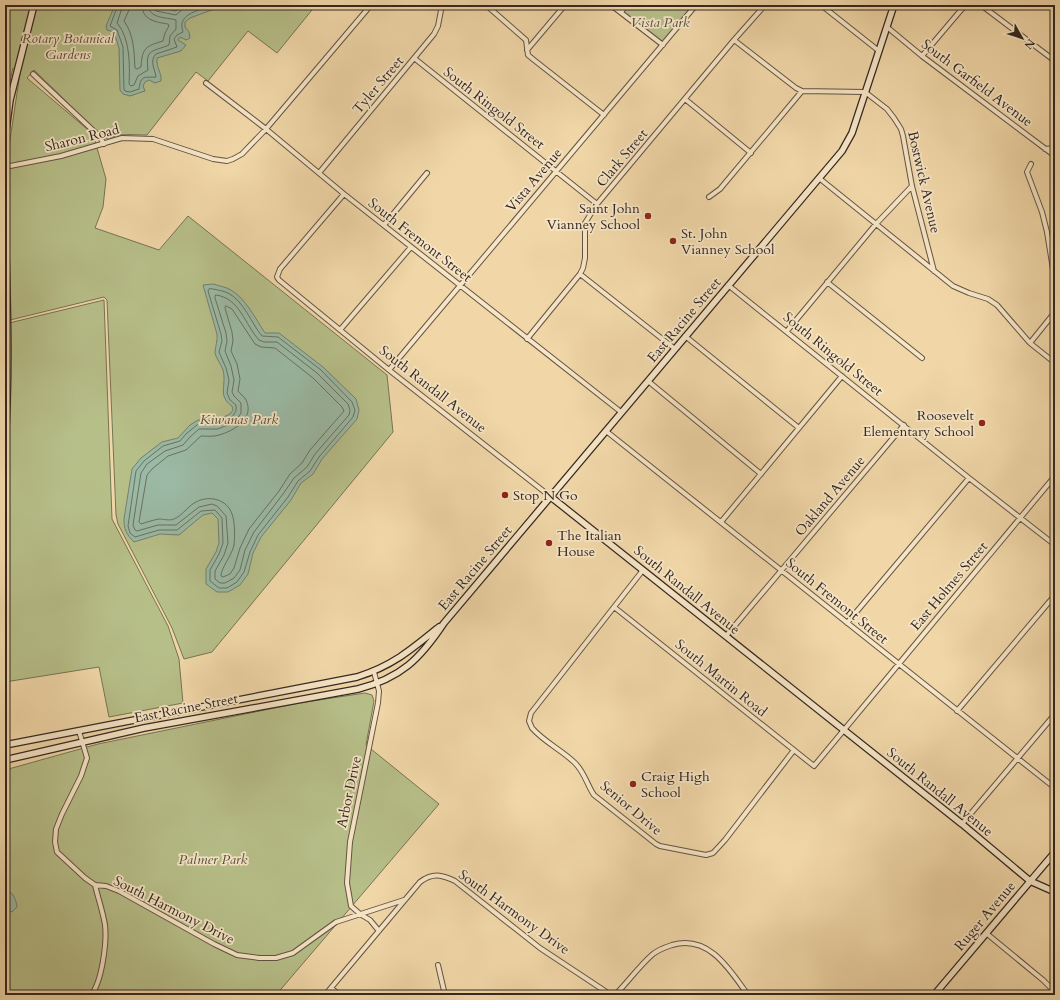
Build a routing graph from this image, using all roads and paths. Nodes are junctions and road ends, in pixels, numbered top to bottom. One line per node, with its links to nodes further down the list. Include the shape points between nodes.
1 (34, 5): 32 (main road, via 10,100)
2 (371, 5): 31 (street)
3 (442, 5): 23 (street, Tyler Street, via 434,34)
4 (486, 5): 20 (street, via 526,40)
5 (565, 5): 20 (street)
6 (611, 5): 16 (street)
7 (626, 5): 16 (street)
8 (696, 5): 19 (street, Vista Avenue)
9 (765, 5): 18 (street, Clark Street)
10 (821, 5): 15 (street)
11 (830, 5): 15 (street)
12 (894, 5): 17 (main road, East Racine Street)
13 (967, 5): 22 (street)
14 (981, 5): 24 (street)
15 (828, 11): 21 (street)
16 (621, 12): 19 (street)
17 (887, 27): 21 (main road, East Racine Street); 22 (street, South Garfield Avenue)
18 (734, 40): 27 (street); 29 (street, Clark Street)
19 (663, 45): 30 (street, Vista Avenue)
20 (527, 50): 30 (street, via 528,55)
21 (879, 50): 28 (main road, East Racine Street)
22 (922, 56): 35 (street, South Garfield Avenue)
23 (414, 58): 40 (street, South Ringold Street); 41 (street, Tyler Street)
24 (1055, 61)
25 (33, 74): 33 (street, via 99,136)
26 (206, 83): 31 (street, South Fremont Street)
27 (802, 91): 28 (street); 36 (street)
28 (865, 92): 43 (main road, East Racine Street, via 847,143); 44 (street, Bostwick Avenue, via 887,109 901,129)
29 (685, 99): 36 (street); 47 (street, Clark Street)
30 (604, 115): 40 (street, Vista Avenue)
31 (266, 129): 33 (street, Sharon Road, via 242,154 227,161 213,159 153,139 122,138); 41 (street, South Fremont Street)
32 (5, 138)
33 (104, 144): 39 (street, Sharon Road)
34 (1055, 148): 35 (street)
35 (1045, 149): 37 (street, South Garfield Avenue)
36 (751, 153): 46 (street, via 720,189)
37 (1055, 156)
38 (1032, 164): 55 (street, via 1027,172 1042,212)
39 (5, 167)
40 (556, 171): 47 (street, South Ringold Street); 57 (street, Vista Avenue)
41 (319, 173): 45 (street, South Fremont Street)
42 (427, 173): 50 (street)
43 (820, 178): 49 (street); 56 (main road, East Racine Street)
44 (912, 186): 49 (street); 52 (street, Bostwick Avenue)
45 (344, 194): 50 (street, South Fremont Street); 59 (street, South Randall Avenue, via 280,269 277,277)
46 (709, 197)
47 (597, 204): 53 (street, Clark Street, via 585,223 585,258)
48 (5, 223): 74 (main road, via 8,345)
49 (876, 224): 52 (street); 54 (street)
50 (384, 225): 51 (street, South Fremont Street)
51 (411, 247): 57 (street, South Fremont Street); 59 (street)
52 (934, 271): 63 (street, via 960,290 988,299 997,305)
53 (580, 274): 62 (street, Clark Street); 64 (street)
54 (827, 282): 60 (street); 65 (street)
55 (1055, 282)
56 (728, 284): 60 (street, South Ringold Street); 61 (main road, East Racine Street)
57 (460, 285): 62 (street, South Fremont Street); 67 (street, Vista Avenue)
58 (1055, 312): 63 (street)
59 (340, 330): 67 (street, South Randall Avenue)
60 (787, 331): 68 (street, South Ringold Street)
61 (685, 336): 64 (main road, East Racine Street); 72 (street)
62 (527, 339): 70 (street, South Fremont Street)
63 (1030, 343): 66 (street)
64 (675, 349): 69 (main road, East Racine Street)
65 (922, 358)
66 (1055, 363)
67 (389, 370): 78 (street, South Randall Avenue)
68 (842, 376): 71 (street, South Ringold Street); 72 (street)
69 (648, 381): 70 (main road, East Racine Street); 75 (street)
70 (621, 412): 73 (main road, East Racine Street)
71 (904, 425): 77 (street, South Ringold Street); 83 (street, Oakland Avenue)
72 (799, 428): 75 (street)
73 (606, 431): 78 (main road, East Racine Street); 80 (street, South Fremont Street)
74 (5, 442)
75 (761, 474): 80 (street)
76 (1055, 476): 79 (street, East Holmes Street)
77 (969, 478): 79 (street, South Ringold Street); 87 (street)
78 (551, 497): 82 (main road, South Randall Avenue); 86 (main road, East Racine Street)
79 (1020, 517): 81 (street, South Ringold Street); 89 (street, East Holmes Street)
80 (721, 522): 83 (street, South Fremont Street)
81 (1055, 545)
82 (643, 570): 85 (street, Senior Drive); 88 (main road, South Randall Avenue)
83 (781, 570): 87 (street, South Fremont Street); 88 (street, Oakland Avenue)
84 (1055, 595): 92 (street)
85 (614, 607): 98 (street, South Martin Road); 98 (street, Senior Drive, via 529,716 530,724 535,731 575,763 591,790 602,802 660,846 697,854 710,854 725,840)
86 (444, 623): 90 (main road, East Racine Street, via 394,662); 91 (main road, East Racine Street, via 417,657 406,667)
87 (847, 623): 89 (street, South Fremont Street)
88 (726, 636): 94 (main road, South Randall Avenue)
89 (899, 664): 92 (street, South Fremont Street); 94 (street, East Holmes Street)
90 (374, 672): 91 (street, Arbor Drive); 95 (main road, East Racine Street, via 342,681)
91 (377, 684): 96 (main road, East Racine Street); 109 (street, Arbor Drive, via 378,703 348,859 349,897 351,906)
92 (957, 711): 99 (street, South Fremont Street)
93 (1055, 714): 99 (street)
94 (843, 730): 101 (street, East Holmes Street); 103 (main road, South Randall Avenue)
95 (79, 731): 96 (street, South Harmony Drive); 97 (main road, East Racine Street)
96 (82, 742): 100 (main road, East Racine Street); 106 (street, South Harmony Drive, via 87,758 85,766 56,829 55,842 57,852)
97 (5, 745)
98 (794, 750): 101 (street, South Martin Road)
99 (1017, 758): 102 (street, South Fremont Street); 103 (street)
100 (5, 760)
101 (814, 766)
102 (1055, 788)
103 (962, 824): 105 (main road, South Randall Avenue)
104 (1055, 852): 105 (main road, Ruger Avenue)
105 (1030, 881): 107 (main road, South Randall Avenue); 111 (main road, Ruger Avenue)
106 (95, 885): 109 (street, South Harmony Drive, via 106,886 125,894 237,955 259,958 276,958 293,953 336,922); 115 (street, via 105,926 98,982)
107 (1055, 892)
108 (404, 900): 109 (street, South Harmony Drive); 110 (street, South Harmony Drive); 119 (street, South Harmony Drive, via 427,877 436,874 445,876 540,948)
109 (360, 914): 110 (street, via 370,920)
110 (379, 931): 113 (street, South Harmony Drive)
111 (986, 934): 114 (street); 122 (main road, Ruger Avenue)
112 (438, 965): 118 (street)
113 (331, 988): 116 (street, South Harmony Drive); 117 (street)
114 (1055, 992)
115 (91, 995)
116 (325, 995)
117 (340, 995)
118 (445, 995)
119 (611, 995)
120 (616, 995): 121 (street, via 654,953 665,947 687,943 707,948 725,963)
121 (748, 995)
122 (934, 995)

